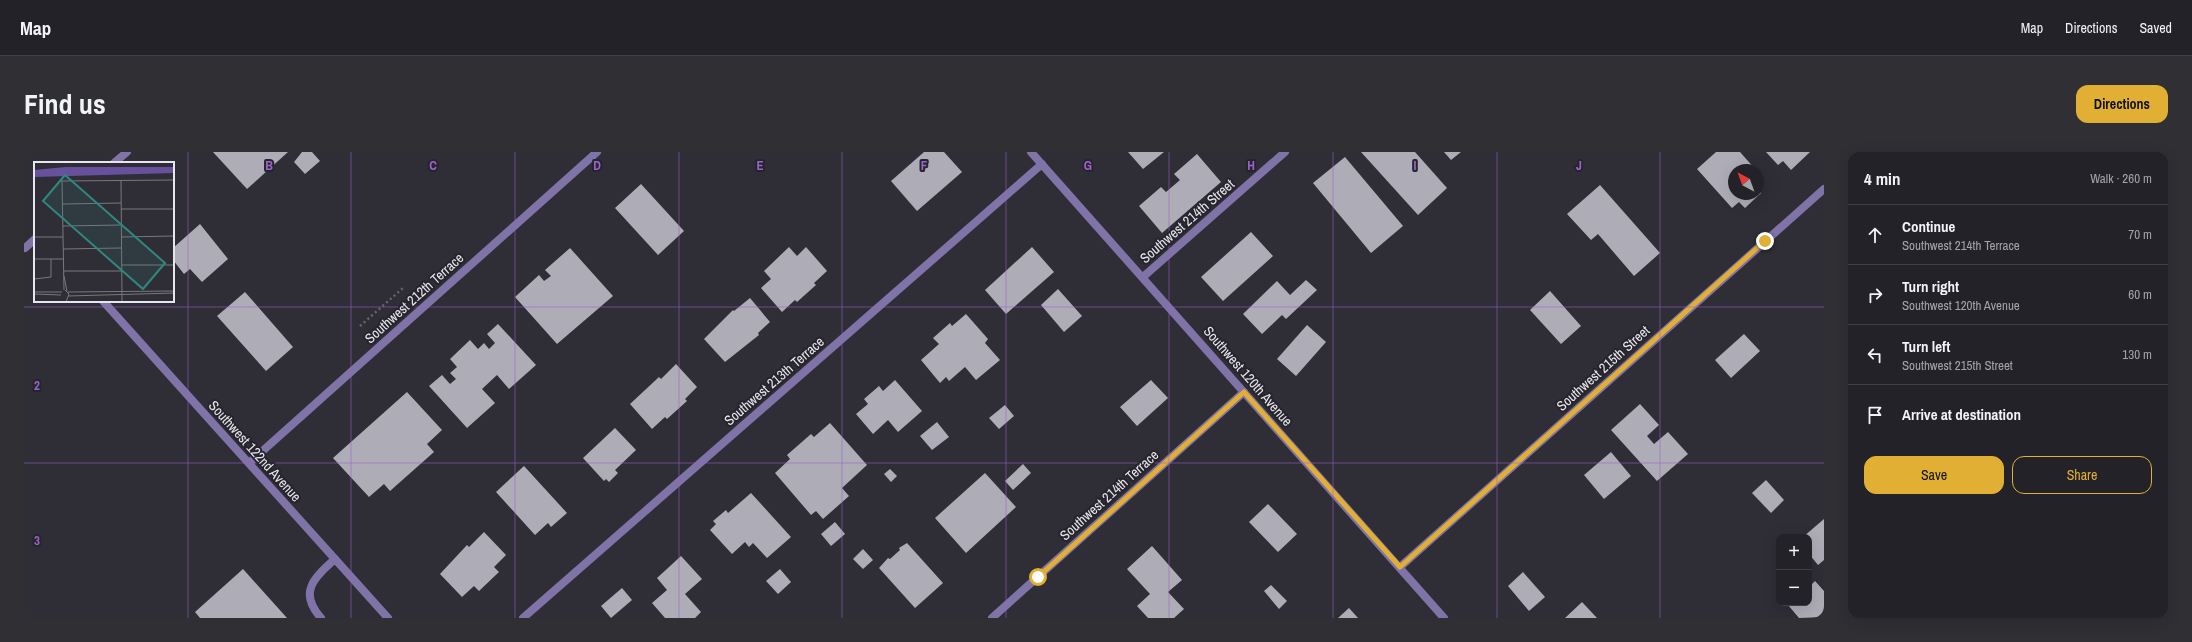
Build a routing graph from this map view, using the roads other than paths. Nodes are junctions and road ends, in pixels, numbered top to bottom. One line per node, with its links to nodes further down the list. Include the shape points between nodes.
1 (127, 152): 5 (street)
2 (597, 152): 13 (street, Southwest 212th Terrace)
3 (1032, 152): 6 (street, Southwest 120th Avenue)
4 (1285, 152): 10 (street, Southwest 214th Street)
5 (115, 162)
6 (1042, 164): 10 (street, Southwest 120th Avenue); 18 (street, Southwest 213th Terrace)
7 (1824, 189): 15 (street, Southwest 215th Street)
8 (34, 240): 9 (street)
9 (25, 248)
10 (1143, 277): 12 (street, Southwest 120th Avenue)
11 (104, 302): 13 (street, Southwest 122nd Avenue)
12 (1244, 392): 15 (street, Southwest 120th Avenue); 19 (street, Southwest 214th Terrace)
13 (249, 463): 14 (street, Southwest 122nd Avenue)
14 (335, 559): 16 (street, via 318,575 309,589 311,607); 17 (street, Southwest 122nd Avenue)
15 (1400, 567): 20 (street, Southwest 120th Avenue)
16 (321, 618)
17 (388, 618)
18 (523, 618)
19 (992, 618)
20 (1444, 618)

